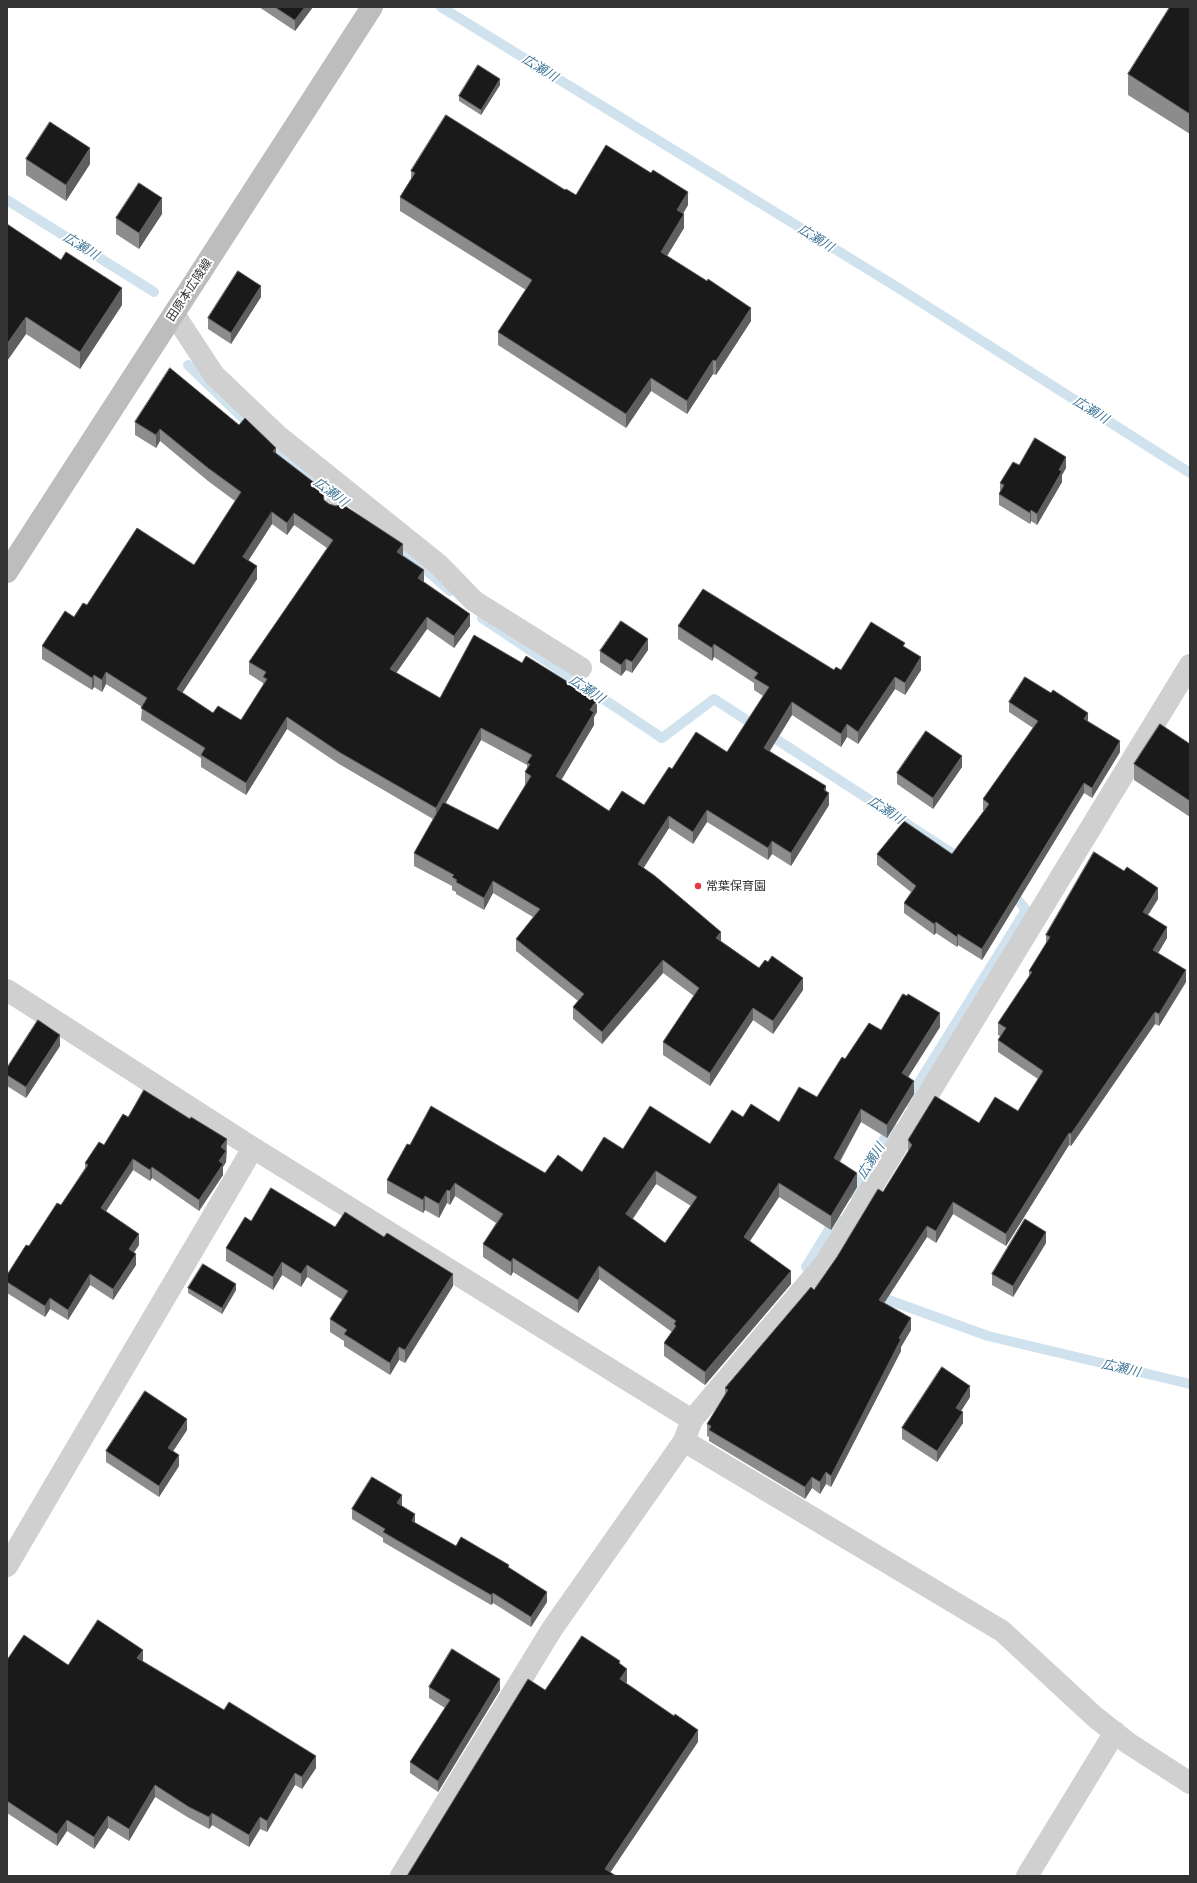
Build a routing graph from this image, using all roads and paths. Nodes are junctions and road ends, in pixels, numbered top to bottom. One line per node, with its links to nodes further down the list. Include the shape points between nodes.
1 (372, 7): 2 (main road, 田原本広陵線)
2 (174, 314): 3 (main road, 田原本広陵線); 5 (street, via 214,375 340,498 438,564 474,601)
3 (7, 572)
4 (1190, 665): 8 (street, via 826,1262)
5 (581, 668)
6 (7, 990): 7 (street)
7 (253, 1148): 8 (street); 10 (street)
8 (692, 1420): 9 (street)
9 (684, 1441): 11 (street, via 1002,1631 1095,1718); 13 (street, via 552,1629)
10 (7, 1566)
11 (1115, 1732): 12 (street); 14 (street)
12 (1190, 1783)
13 (401, 1876)
14 (1027, 1876)

